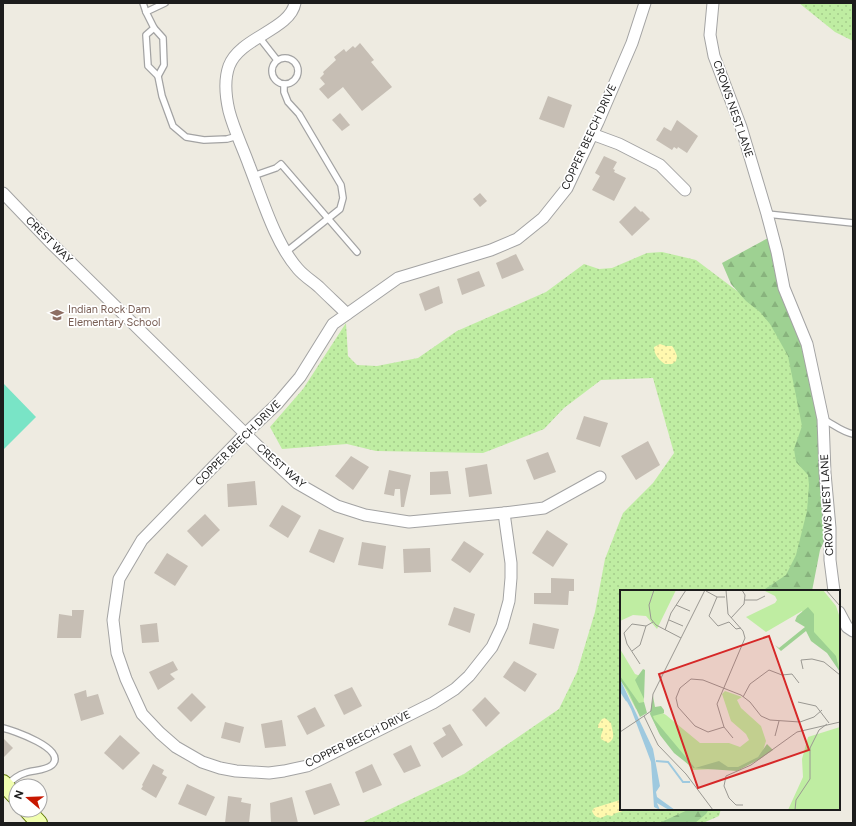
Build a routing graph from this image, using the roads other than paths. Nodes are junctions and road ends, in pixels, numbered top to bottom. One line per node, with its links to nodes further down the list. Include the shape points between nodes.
1 (143, 3): 6 (lane)
2 (165, 3): 6 (lane)
3 (295, 3): 8 (street, via 289,16)
4 (645, 3): 12 (street, COPPER BEECH DRIVE, via 632,43)
5 (713, 3): 17 (street, CROWS NEST LANE, via 710,35 714,56 741,127)
6 (146, 12): 7 (lane)
7 (154, 28): 10 (lane, via 163,38 164,65); 10 (lane, via 146,35 148,66)
8 (259, 36): 9 (lane); 13 (street, via 238,52 229,66 227,93)
9 (277, 60): 11 (lane, via 272,68 273,77); 11 (lane, via 290,58 297,65 296,78 289,84)
10 (158, 76): 13 (lane, via 173,126 186,137 204,140)
11 (284, 84): 18 (lane, via 288,102 299,114 341,185 343,198 340,209)
12 (592, 134): 15 (street, via 619,144 660,166); 22 (street, COPPER BEECH DRIVE, via 567,188 543,218 517,239 491,250 398,278)
13 (238, 136): 14 (street)
14 (253, 176): 18 (lane, via 281,164); 20 (street)
15 (685, 190)
16 (3, 193): 24 (street, CREST WAY)
17 (767, 214): 19 (lane); 23 (street, CROWS NEST LANE, via 778,252 784,288 806,344)
18 (328, 219): 20 (lane); 21 (lane)
19 (853, 223)
20 (286, 252): 22 (street, via 298,269)
21 (357, 252)
22 (347, 314): 24 (street, COPPER BEECH DRIVE, via 333,324 300,377 277,404)
23 (823, 418): 25 (lane, via 845,433); 28 (street, CROWS NEST LANE)
24 (244, 434): 27 (street, CREST WAY, via 298,483 337,506 358,513 409,522); 27 (street, COPPER BEECH DRIVE, via 142,540 119,579 113,620 117,653 142,714 176,747 202,762 220,768 269,773 307,766 433,703 455,689 492,647 502,626 509,601 511,563)
25 (853, 434)
26 (600, 476): 27 (street, CREST WAY, via 544,508)
27 (504, 513)
28 (834, 590)
29 (840, 614): 30 (street, via 847,627)
30 (853, 631)
31 (3, 728): 32 (lane, via 40,742 54,756 54,761 46,768 23,773)
32 (15, 778)

